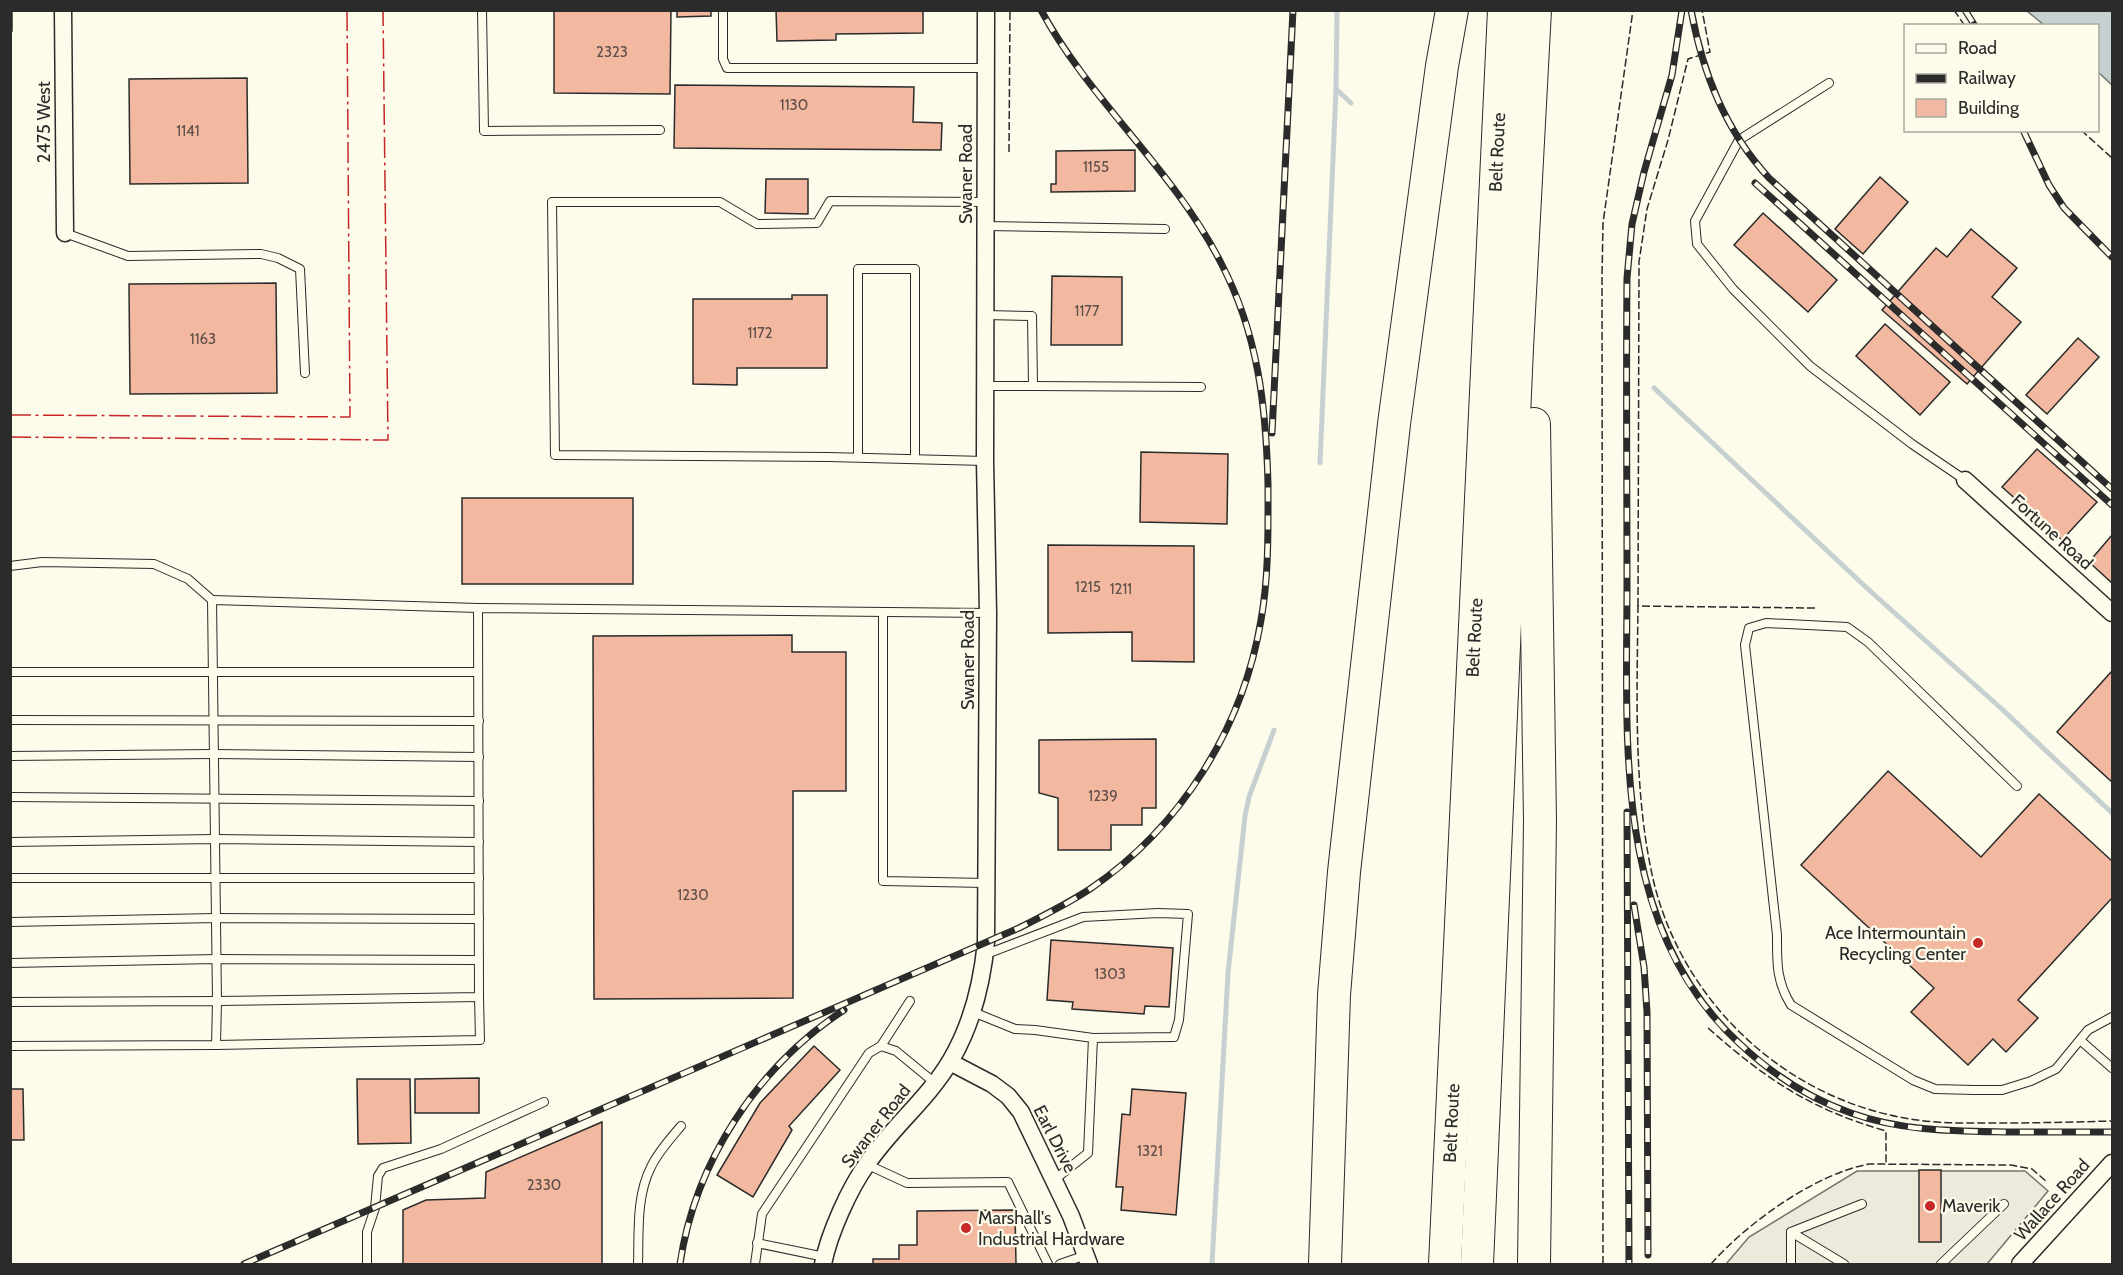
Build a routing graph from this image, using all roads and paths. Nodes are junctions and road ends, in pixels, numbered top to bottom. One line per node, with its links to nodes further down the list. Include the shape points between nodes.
1 (63, 10): 14 (street, 2475 West)
2 (482, 10): 10 (lane, via 483,130)
3 (723, 10): 8 (lane, via 723,59 727,68)
4 (986, 10): 8 (street, Swaner Road)
5 (1452, 10): 88 (highway, via 1394,424 1344,872 1332,1040)
6 (1504, 10): 89 (highway, Belt Route)
7 (1535, 10): 15 (highway, Belt Route)
8 (986, 68): 11 (street, Swaner Road)
9 (1829, 83): 24 (lane, via 1739,141 1695,221 1697,244 1733,289 1810,366)
10 (660, 130)
11 (985, 202): 12 (street, Swaner Road); 21 (lane, via 830,201 817,223 757,224 720,202 552,202 555,455)
12 (985, 226): 13 (lane); 16 (street, Swaner Road)
13 (1165, 229)
14 (64, 232): 17 (lane, via 128,256 261,254 300,269)
15 (1522, 268): 90 (highway, Belt Route); 91 (highway, via 1534,400 1539,633)
16 (986, 315): 18 (street, Swaner Road); 19 (lane, via 1032,316)
17 (305, 373)
18 (986, 386): 19 (lane); 23 (street, Swaner Road)
19 (1033, 386): 20 (lane)
20 (1201, 387)
21 (858, 458): 22 (lane); 22 (lane, via 858,269 915,269)
22 (915, 459): 23 (lane)
23 (985, 461): 29 (street, Swaner Road)
24 (1965, 480): 30 (street, Fortune Road)
25 (10, 566): 26 (lane, via 42,562 154,564 188,579)
26 (212, 600): 27 (lane); 32 (lane)
27 (478, 608): 28 (lane); 33 (lane)
28 (883, 612): 29 (lane); 50 (lane, via 883,881)
29 (988, 613): 50 (street, Swaner Road)
30 (2112, 613)
31 (10, 672): 32 (lane)
32 (213, 672): 33 (lane); 35 (lane)
33 (478, 672): 36 (lane)
34 (10, 720): 35 (lane)
35 (214, 720): 36 (lane); 37 (lane)
36 (478, 721): 39 (lane)
37 (214, 754): 38 (lane); 39 (lane); 42 (lane)
38 (10, 756)
39 (478, 757): 43 (lane)
40 (2017, 786): 65 (lane, via 1868,642 1847,627 1766,623 1749,628 1745,645 1777,935 1777,968 1782,990 1791,1005 1913,1080 1935,1089 2002,1090 2031,1081 2056,1069)
41 (10, 797): 42 (lane)
42 (214, 798): 43 (lane); 44 (lane)
43 (478, 801): 46 (lane)
44 (215, 839): 45 (lane); 46 (lane); 48 (lane)
45 (10, 842)
46 (479, 842): 49 (lane)
47 (10, 878): 48 (lane)
48 (216, 878): 49 (lane); 51 (lane)
49 (479, 878): 52 (lane)
50 (986, 883): 54 (street, Swaner Road)
51 (216, 918): 52 (lane); 53 (lane); 55 (lane)
52 (479, 919): 56 (lane)
53 (10, 922)
54 (984, 956): 62 (street, Swaner Road); 64 (lane, via 1083,916 1188,914 1179,1020 1174,1037)
55 (217, 958): 56 (lane); 57 (lane); 60 (lane)
56 (479, 960): 58 (lane)
57 (10, 963)
58 (479, 997): 60 (lane); 66 (lane, via 480,1040)
59 (910, 1000): 68 (lane)
60 (217, 1001): 61 (lane); 66 (lane)
61 (10, 1002)
62 (972, 1012): 64 (lane, via 1015,1029); 69 (street, Swaner Road)
63 (2112, 1017): 65 (lane, via 2088,1030)
64 (1093, 1038): 76 (lane, via 1088,1153)
65 (2080, 1040): 70 (lane)
66 (216, 1045): 67 (lane)
67 (10, 1046)
68 (881, 1046): 71 (lane, via 896,1051); 80 (lane, via 869,1053 762,1214)
69 (950, 1062): 71 (street, Swaner Road); 76 (street, Earl Drive, via 1008,1096 1021,1112)
70 (2112, 1068)
71 (935, 1083): 75 (street, Swaner Road)
72 (544, 1102): 83 (lane, via 441,1149 383,1168 367,1232)
73 (681, 1126): 84 (lane, via 650,1168 643,1188)
74 (2112, 1163): 95 (street, Wallace Road)
75 (866, 1164): 82 (street, Swaner Road, via 843,1206); 86 (lane, via 906,1182 1008,1182)
76 (1054, 1180): 81 (street, Earl Drive)
77 (1862, 1204): 79 (lane)
78 (2004, 1204): 94 (lane)
79 (1791, 1232): 92 (lane); 93 (lane)
80 (757, 1243): 82 (lane); 85 (lane)
81 (1087, 1260): 87 (lane)
82 (824, 1261)
83 (368, 1264)
84 (638, 1264)
85 (754, 1264)
86 (1048, 1264)
87 (1060, 1264)
88 (1325, 1264)
89 (1445, 1264)
90 (1477, 1264)
91 (1534, 1264)
92 (1791, 1264)
93 (1844, 1264)
94 (1941, 1264)
95 (2020, 1264)

